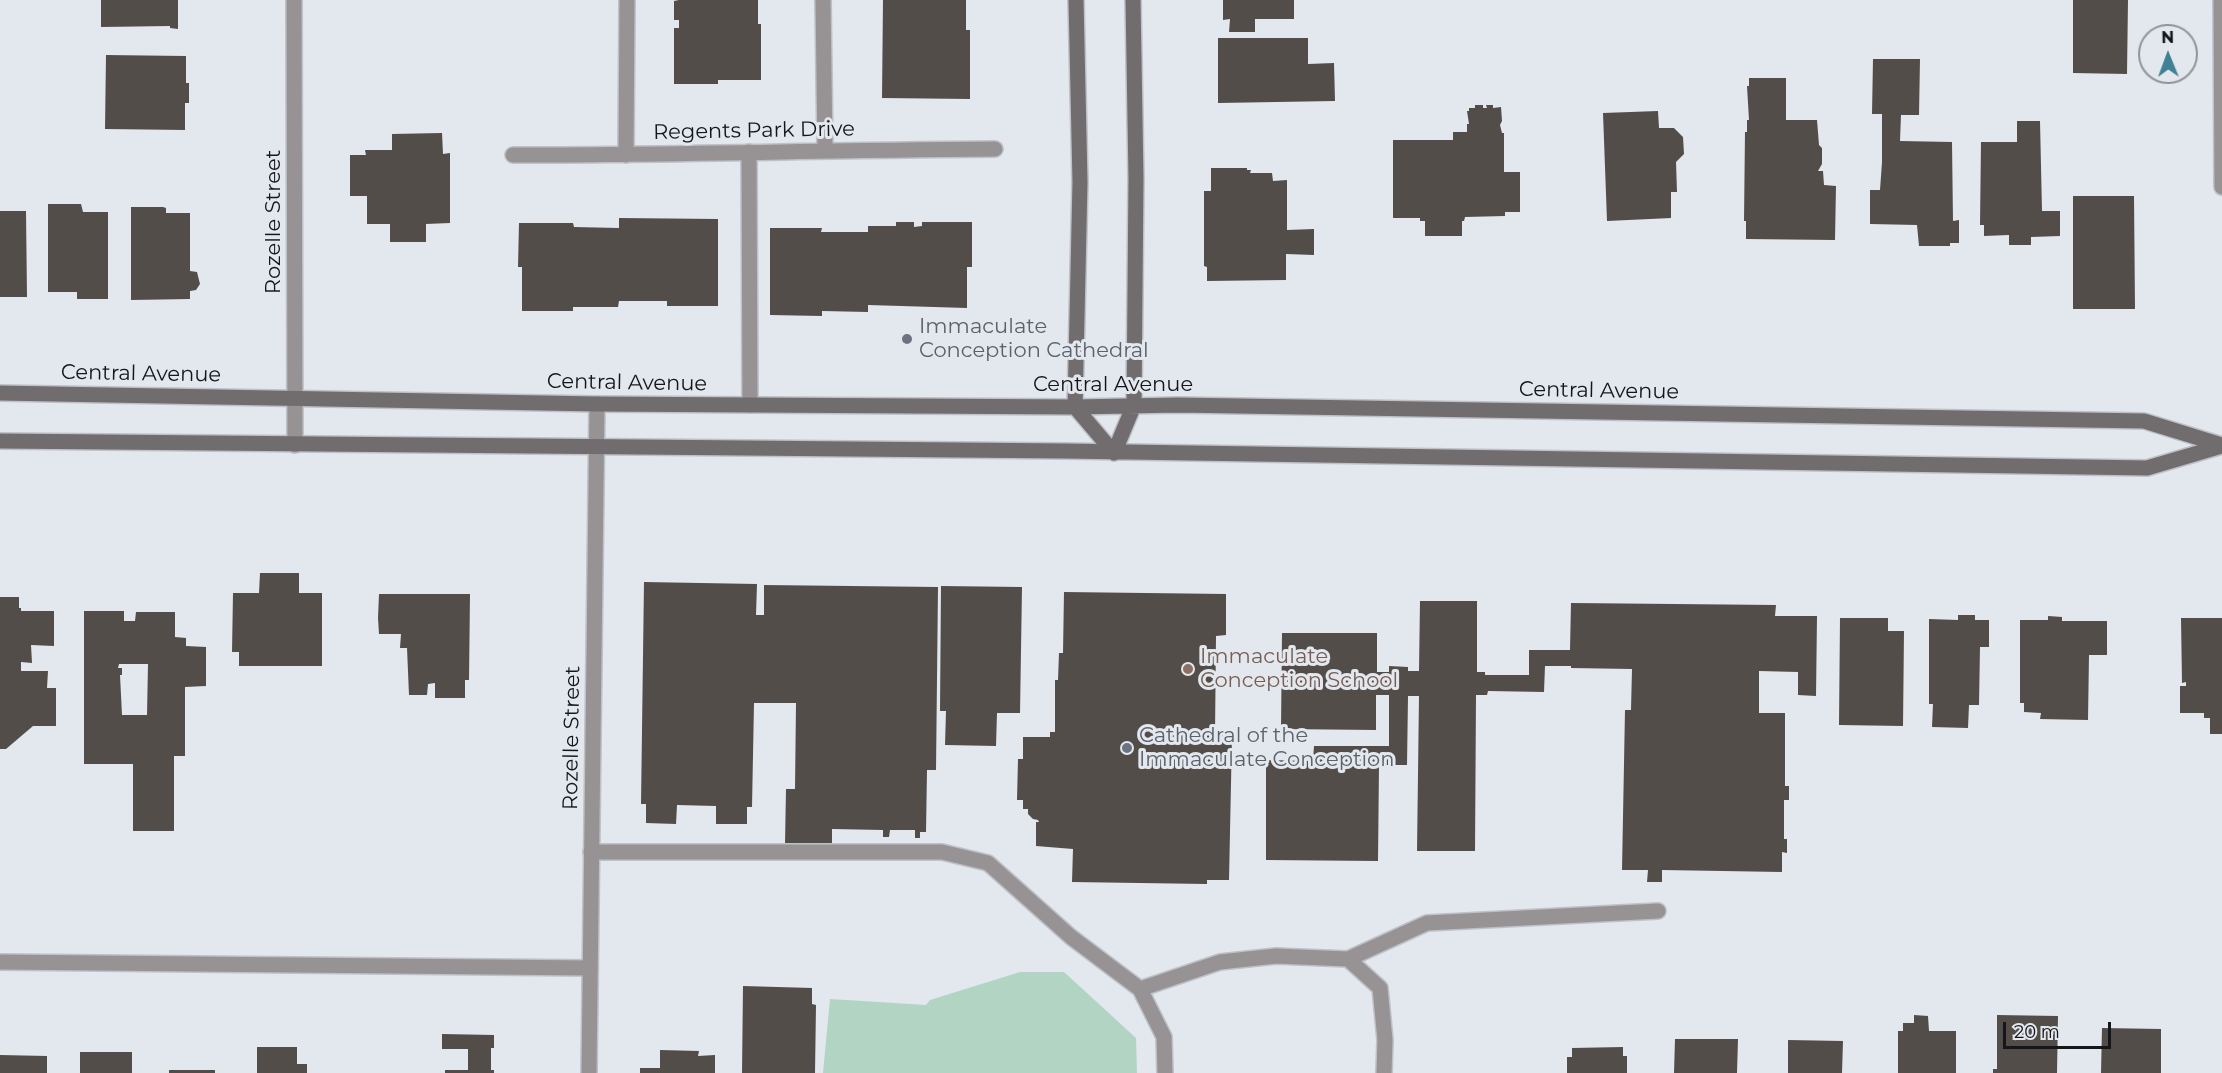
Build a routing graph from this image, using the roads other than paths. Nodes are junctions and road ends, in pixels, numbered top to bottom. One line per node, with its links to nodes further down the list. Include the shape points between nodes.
1 (294, 0): 14 (street, Rozelle Street)
2 (627, 0): 11 (street)
3 (823, 0): 8 (street)
4 (1076, 0): 18 (main road, via 1080,182)
5 (1133, 0): 17 (main road)
6 (2221, 0): 12 (street)
7 (995, 149): 8 (street, Regents Park Drive)
8 (825, 150): 9 (street, Regents Park Drive)
9 (749, 152): 11 (street, Regents Park Drive); 16 (street)
10 (513, 155): 11 (street, Regents Park Drive)
11 (626, 155)
12 (2222, 187)
13 (0, 393): 14 (main road, Central Avenue)
14 (295, 398): 15 (main road, Central Avenue); 20 (street, Rozelle Street)
15 (597, 404): 16 (main road, Central Avenue); 22 (street, Rozelle Street)
16 (750, 405): 18 (main road, Central Avenue)
17 (1134, 405): 18 (main road, Central Avenue); 21 (main road, Central Avenue, via 2144,421); 23 (main road)
18 (1075, 407): 23 (main road)
19 (0, 441): 20 (main road, Central Avenue)
20 (295, 444): 22 (main road, Central Avenue)
21 (2222, 445): 23 (main road, Central Avenue, via 2147,468)
22 (597, 448): 23 (main road, Central Avenue); 24 (street, Rozelle Street)
23 (1114, 453)
24 (591, 852): 28 (street, Rozelle Street); 29 (street, via 942,852 988,863 1071,937)
25 (1658, 911): 26 (street, via 1426,923)
26 (1348, 959): 29 (street, via 1276,956 1220,962); 32 (street, via 1380,988)
27 (0, 962): 28 (street)
28 (590, 968): 30 (street, Rozelle Street)
29 (1140, 989): 31 (street, via 1164,1037)
30 (589, 1073)
31 (1165, 1073)
32 (1384, 1073)

